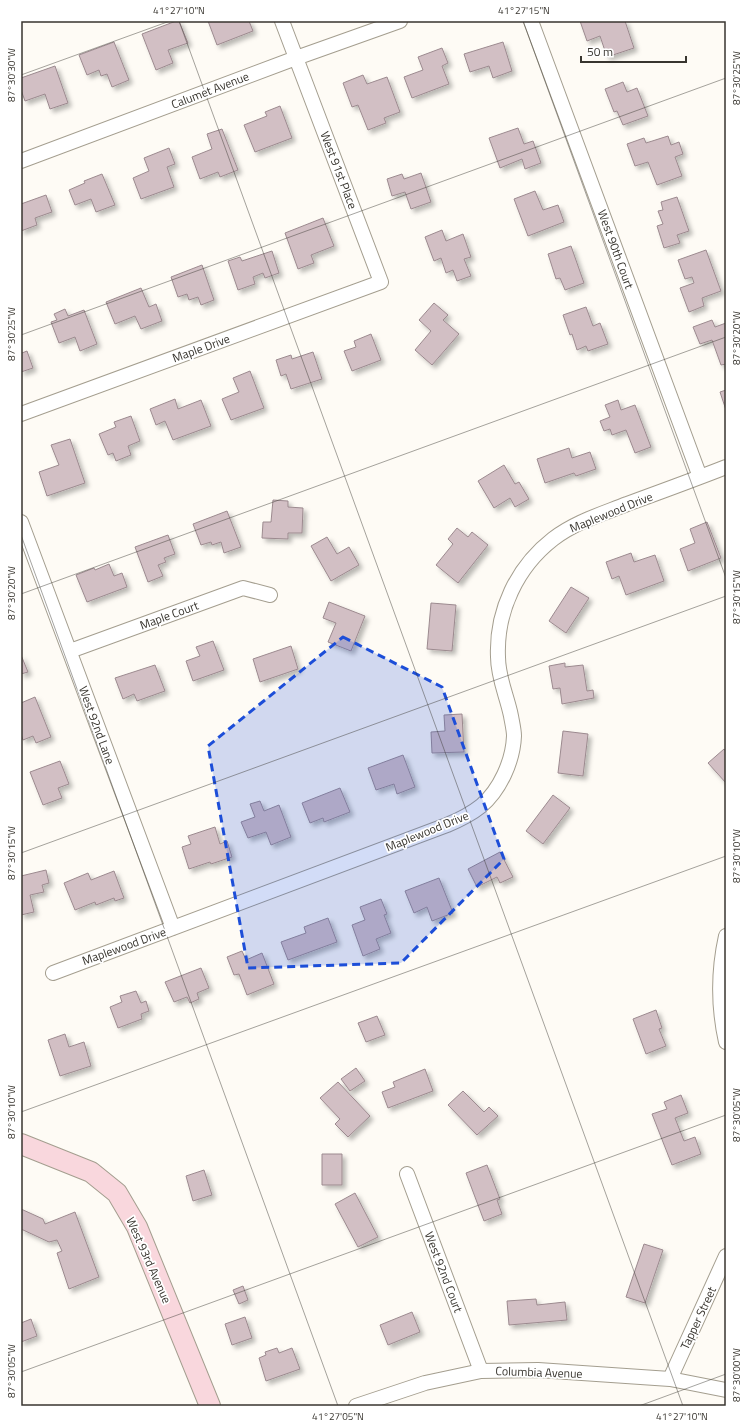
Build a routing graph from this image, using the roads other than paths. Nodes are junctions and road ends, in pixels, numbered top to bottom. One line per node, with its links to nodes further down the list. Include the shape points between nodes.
1 (282, 21): 4 (street, West 91st Place)
2 (400, 21): 4 (street, Calumet Avenue)
3 (531, 21): 9 (street, West 90th Court)
4 (296, 58): 5 (street, Calumet Avenue); 6 (street, West 91st Place)
5 (21, 161)
6 (381, 282): 7 (street, Maple Drive)
7 (21, 414)
8 (726, 467): 9 (street, Maplewood Drive)
9 (700, 477): 13 (street, Maplewood Drive, via 566,530 536,555 518,578 501,618 498,646 499,672 513,724 512,750 504,776 481,806 454,822)
10 (21, 522): 12 (street, West 92nd Lane)
11 (270, 594): 12 (street, Maple Court, via 243,588)
12 (70, 652): 13 (street, West 92nd Lane)
13 (173, 928): 15 (street, Maplewood Drive)
14 (726, 936): 16 (street, via 719,981)
15 (53, 973)
16 (726, 1042)
17 (21, 1144): 23 (street, West 93rd Avenue, via 92,1172 117,1193 137,1228)
18 (407, 1174): 20 (street, West 92nd Court)
19 (726, 1256): 21 (street, Tapper Street)
20 (481, 1371): 21 (street, Columbia Avenue, via 538,1370); 24 (street, Columbia Avenue, via 425,1383)
21 (670, 1379): 22 (street, Columbia Avenue)
22 (726, 1390)
23 (210, 1406)
24 (356, 1406)

